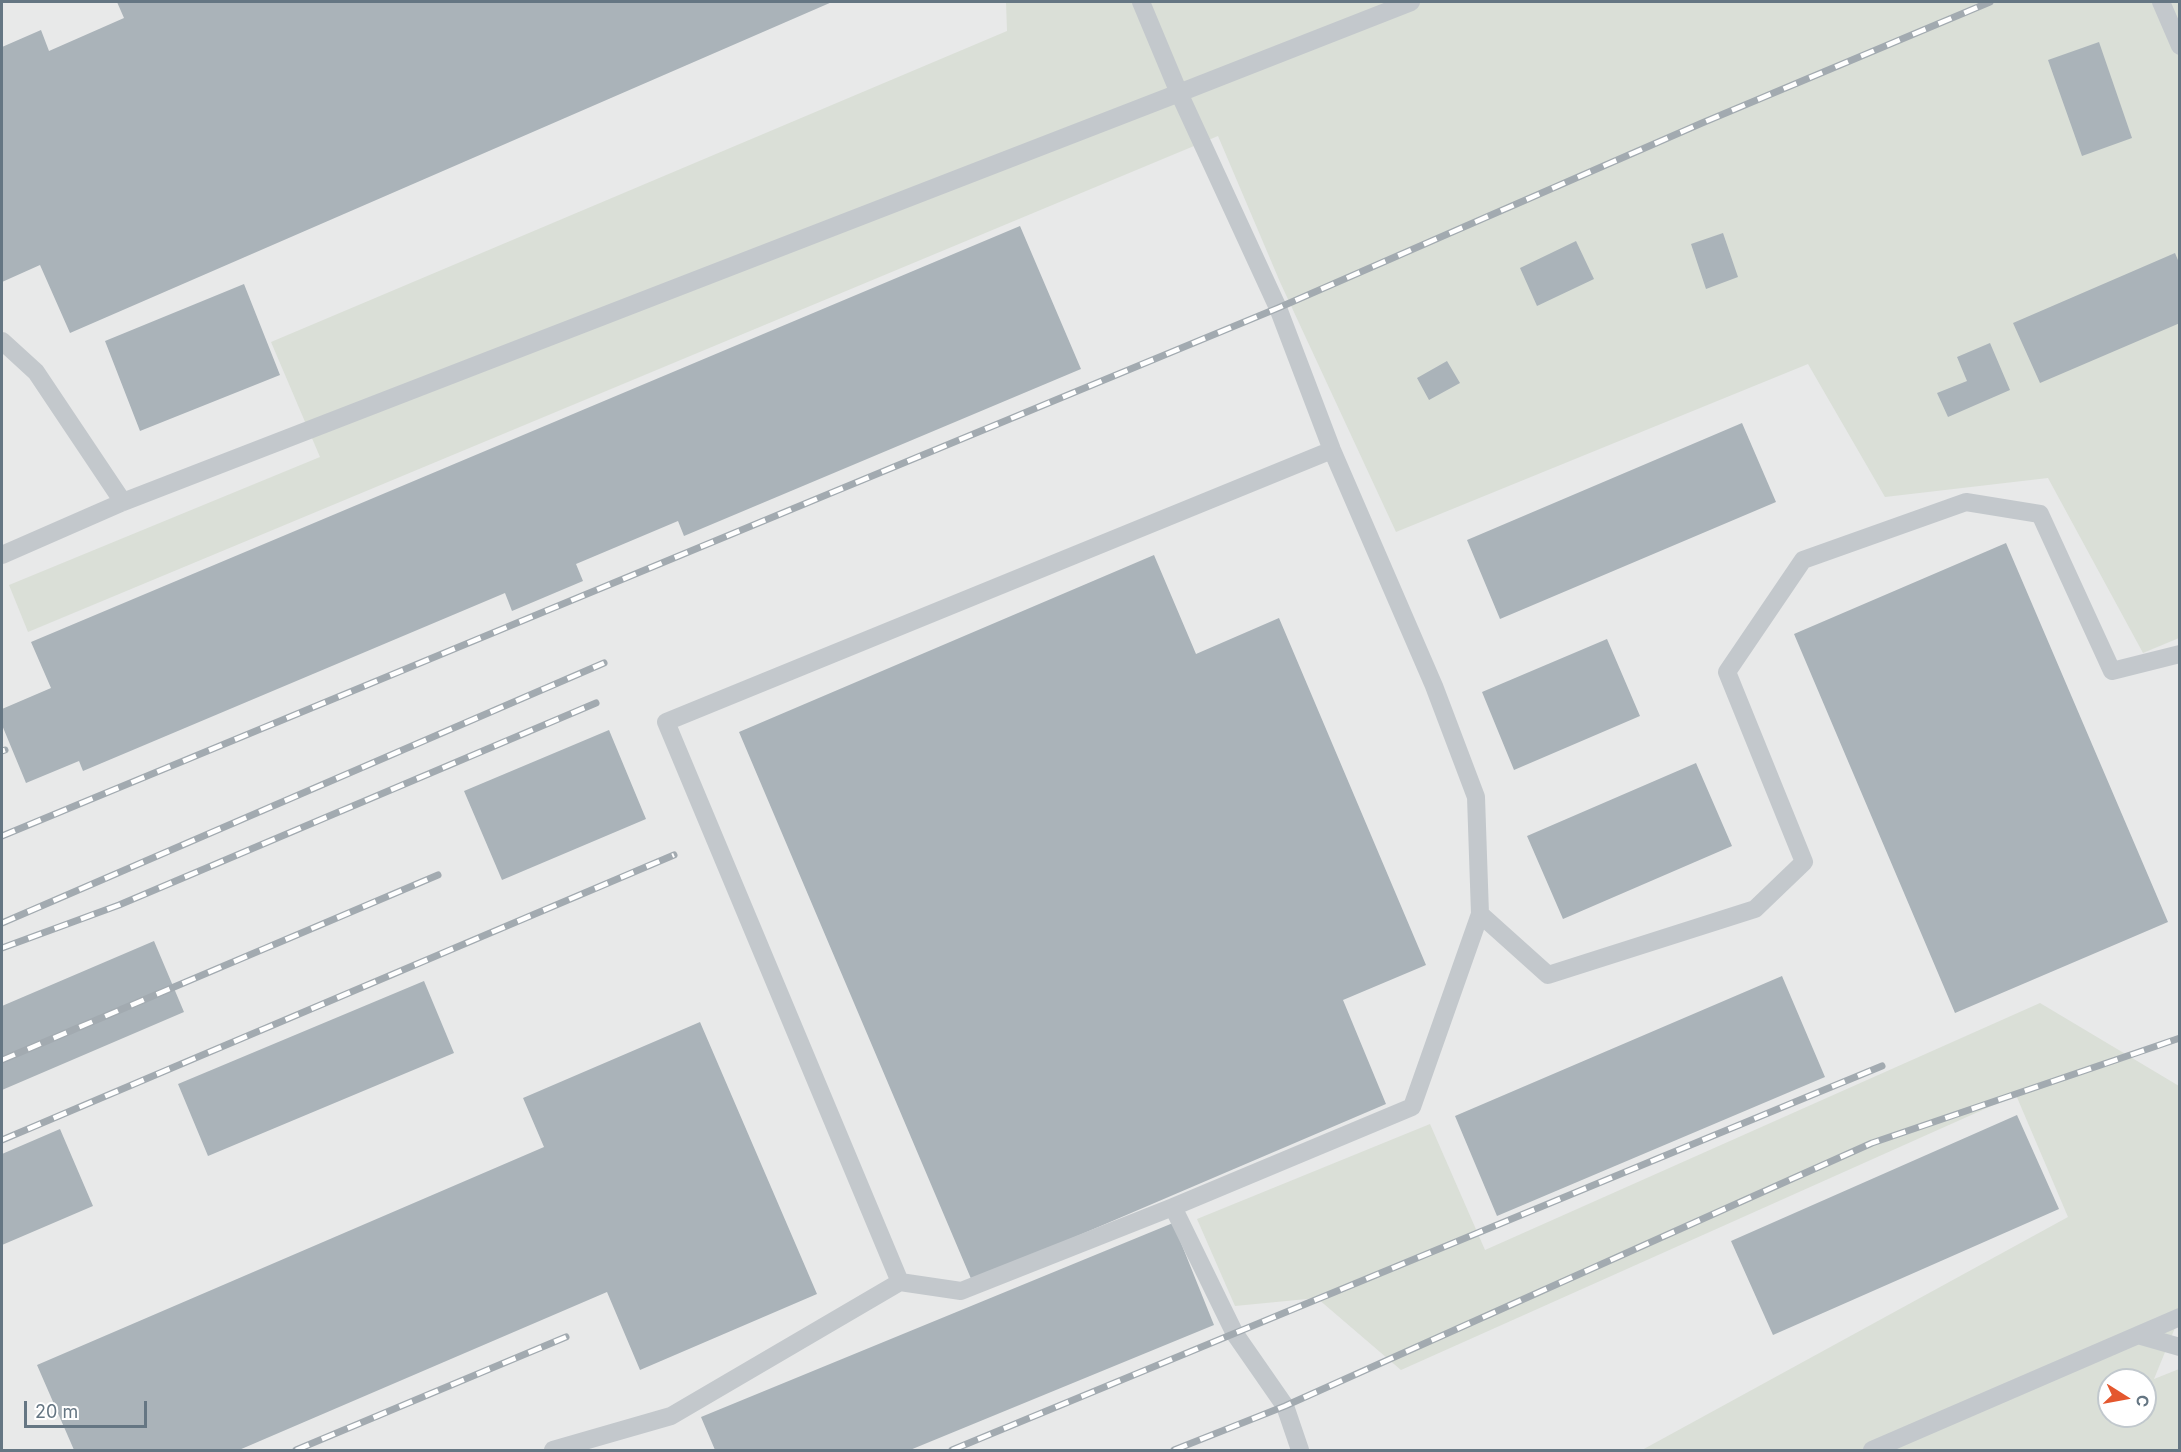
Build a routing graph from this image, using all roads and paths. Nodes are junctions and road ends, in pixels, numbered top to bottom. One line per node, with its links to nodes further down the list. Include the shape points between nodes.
1 (1142, 2): 5 (lane)
2 (1411, 2): 5 (lane)
3 (2161, 2): 4 (lane)
4 (2180, 46)
5 (1179, 93): 7 (lane, via 1278,308); 8 (lane)
6 (2, 341): 8 (lane, via 36,372)
7 (1332, 450): 11 (lane, via 1434,686 1476,797); 13 (lane, via 666,722)
8 (123, 502): 9 (lane)
9 (2, 555)
10 (2180, 654): 11 (lane, via 2112,671 2040,514 1966,502 1803,560 1727,672 1804,862 1755,909 1548,975)
11 (1480, 915): 12 (lane, via 1412,1107)
12 (1173, 1207): 13 (lane, via 961,1291); 18 (lane, via 1235,1334 1285,1406)
13 (900, 1282): 17 (lane, via 671,1416)
14 (2180, 1317): 15 (lane)
15 (2138, 1335): 16 (lane); 19 (lane)
16 (2180, 1347)
17 (554, 1450)
18 (1300, 1450)
19 (1872, 1450)

